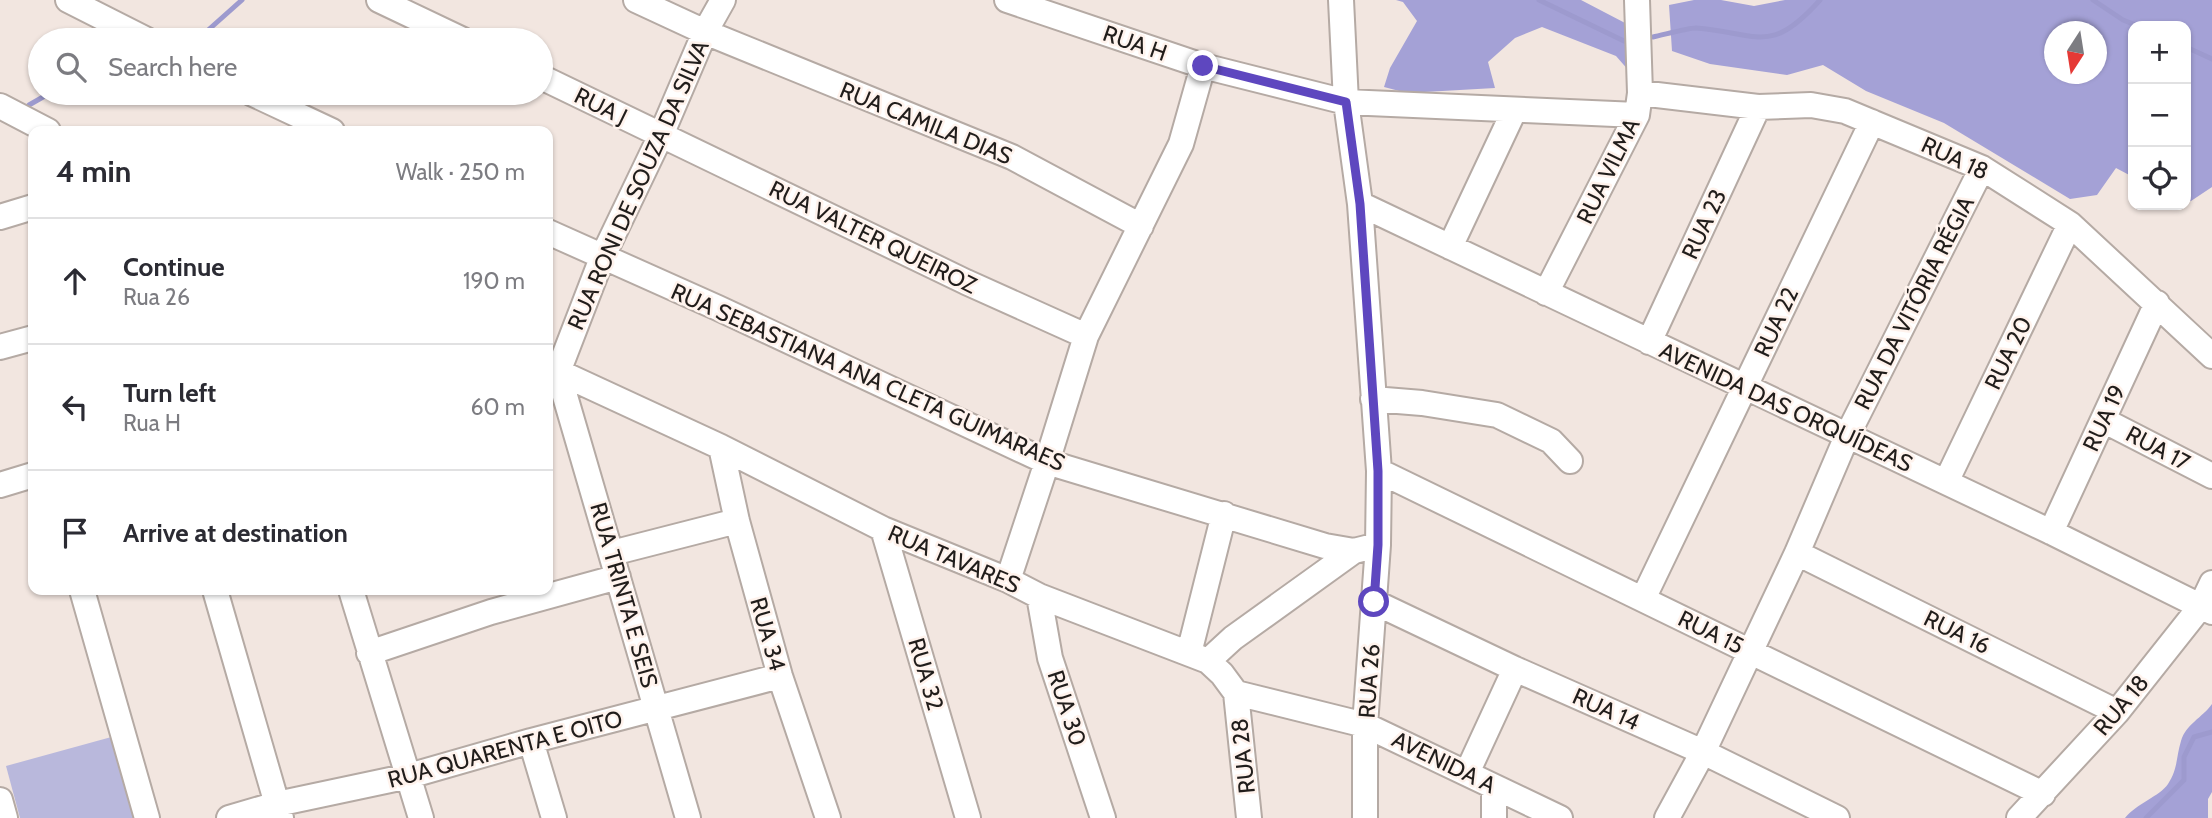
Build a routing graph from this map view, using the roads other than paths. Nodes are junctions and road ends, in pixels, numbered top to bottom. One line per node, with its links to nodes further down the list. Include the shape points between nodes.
1 (68, 0): 8 (street)
2 (379, 0): 9 (street)
3 (636, 0): 10 (street, RUA CAMILA DIAS)
4 (723, 0): 10 (street, RUA RONI DE SOUZA DA SILVA)
5 (1007, 0): 11 (street, RUA H)
6 (1342, 0): 13 (street, RUA 26)
7 (1637, 0): 14 (street, RUA VILMA)
8 (123, 28)
9 (438, 28)
10 (705, 33): 22 (street, RUA RONI DE SOUZA DA SILVA); 28 (street, RUA CAMILA DIAS, via 1012,157)
11 (1203, 66): 13 (street, RUA H); 28 (street, via 1181,144)
12 (553, 83): 22 (street, RUA J)
13 (1346, 102): 18 (street, RUA 18); 24 (street, RUA 26)
14 (1639, 104): 17 (street, RUA 18); 18 (street, RUA 18); 32 (street, RUA VILMA)
15 (276, 105): 21 (street)
16 (0, 106): 20 (street)
17 (1758, 107): 19 (street, RUA 18, via 1811,105); 36 (street, RUA 23)
18 (1514, 111): 30 (street)
19 (1872, 122): 23 (street, RUA 18); 40 (street, RUA 22)
20 (38, 126)
21 (321, 126)
22 (660, 135): 31 (street, RUA RONI DE SOUZA DA SILVA); 34 (street, RUA VALTER QUEIROZ)
23 (1982, 168): 27 (street, RUA 18); 43 (street, RUA DA VITÓRIA RÉGIA)
24 (1360, 204): 30 (street, AVENIDA DAS ORQUÍDEAS); 41 (street, RUA 26)
25 (28, 209): 26 (street)
26 (0, 218)
27 (2070, 224): 33 (street, RUA 18); 50 (street, RUA 20)
28 (1141, 226): 34 (street)
29 (553, 234): 31 (street, RUA SEBASTIANA ANA CLETA GUIMARAES)
30 (1450, 247): 32 (street, AVENIDA DAS ORQUÍDEAS)
31 (602, 258): 39 (street, RUA RONI DE SOUZA DA SILVA); 46 (street, RUA SEBASTIANA ANA CLETA GUIMARAES)
32 (1546, 293): 36 (street, AVENIDA DAS ORQUÍDEAS)
33 (2157, 303): 38 (street, RUA 18); 42 (street, RUA 19)
34 (1086, 335): 46 (street)
35 (28, 339): 37 (street)
36 (1649, 342): 40 (street, AVENIDA DAS ORQUÍDEAS)
37 (0, 346)
38 (2212, 356)
39 (553, 369): 44 (street, RUA TAVARES); 59 (street, RUA TRINTA E SEIS)
40 (1745, 387): 43 (street, AVENIDA DAS ORQUÍDEAS); 68 (street, RUA 22)
41 (1373, 399): 45 (street, via 1497,415 1551,442); 47 (street, RUA 26)
42 (2103, 419): 48 (street, RUA 17); 55 (street, RUA 19)
43 (1847, 436): 50 (street, AVENIDA DAS ORQUÍDEAS); 58 (street, RUA DA VITÓRIA RÉGIA)
44 (721, 447): 53 (street, RUA 34); 54 (street, RUA TAVARES)
45 (1570, 461)
46 (1048, 462): 52 (street, RUA SEBASTIANA ANA CLETA GUIMARAES); 60 (street)
47 (1378, 471): 56 (street, RUA 26); 68 (street, RUA 15)
48 (2212, 476)
49 (28, 477): 51 (street)
50 (1946, 482): 55 (street, AVENIDA DAS ORQUÍDEAS)
51 (0, 485)
52 (1224, 514): 57 (street, RUA SEBASTIANA ANA CLETA GUIMARAES); 74 (street)
53 (737, 521): 59 (street); 76 (street, RUA 34)
54 (883, 529): 60 (street, RUA TAVARES); 96 (street, RUA 32)
55 (2051, 533): 71 (street, AVENIDA DAS ORQUÍDEAS)
56 (1378, 545): 57 (street, RUA SEBASTIANA ANA CLETA GUIMARAES); 70 (street, RUA 26)
57 (1354, 551): 74 (street, via 1233,638)
58 (1797, 553): 72 (street, RUA DA VITÓRIA RÉGIA); 79 (street, RUA 16)
59 (615, 565): 61 (street); 78 (street, RUA TRINTA E SEIS)
60 (1008, 580): 67 (street, RUA TAVARES)
61 (553, 583)
62 (2212, 583): 71 (street, RUA 18)
63 (83, 595): 90 (street)
64 (216, 595): 88 (street)
65 (352, 595): 73 (street)
66 (509, 595): 69 (street)
67 (1039, 596): 74 (street, RUA TAVARES); 97 (street, RUA 30, via 1050,658)
68 (1643, 598): 72 (street, RUA 15)
69 (488, 601): 73 (street)
70 (1374, 602): 75 (street, RUA 14); 80 (street, RUA 26)
71 (2206, 609): 79 (street, RUA 18)
72 (1749, 651): 82 (street, RUA DA VITÓRIA RÉGIA); 86 (street, RUA 15)
73 (369, 653): 84 (street)
74 (1198, 657): 77 (street, RUA TAVARES, via 1222,674)
75 (1515, 669): 82 (street, RUA 14); 83 (street)
76 (780, 676): 78 (street, RUA QUARENTA E OITO); 95 (street, RUA 34)
77 (1236, 693): 80 (street); 98 (street, RUA 28)
78 (656, 709): 81 (street, RUA QUARENTA E OITO); 94 (street, RUA TRINTA E SEIS)
79 (2117, 712): 86 (street, RUA 18)
80 (1366, 725): 83 (street, AVENIDA A); 99 (street, RUA 26)
81 (531, 741): 84 (street, RUA QUARENTA E OITO); 93 (street)
82 (1703, 752): 102 (street, RUA DA VITÓRIA RÉGIA); 103 (street, RUA 14)
83 (1467, 774): 85 (street, AVENIDA A)
84 (409, 776): 88 (street, RUA QUARENTA E OITO); 92 (street)
85 (1494, 787): 100 (street); 101 (street, AVENIDA A)
86 (2043, 794): 104 (street, RUA 18)
87 (0, 800): 89 (street)
88 (279, 811): 91 (street, RUA QUARENTA E OITO)
89 (5, 818)
90 (147, 818)
91 (229, 818)
92 (421, 818)
93 (554, 818)
94 (688, 818)
95 (828, 818)
96 (968, 818)
97 (1103, 818)
98 (1249, 818)
99 (1365, 818)
100 (1494, 818)
101 (1560, 818)
102 (1667, 818)
103 (1837, 818)
104 (2019, 818)

